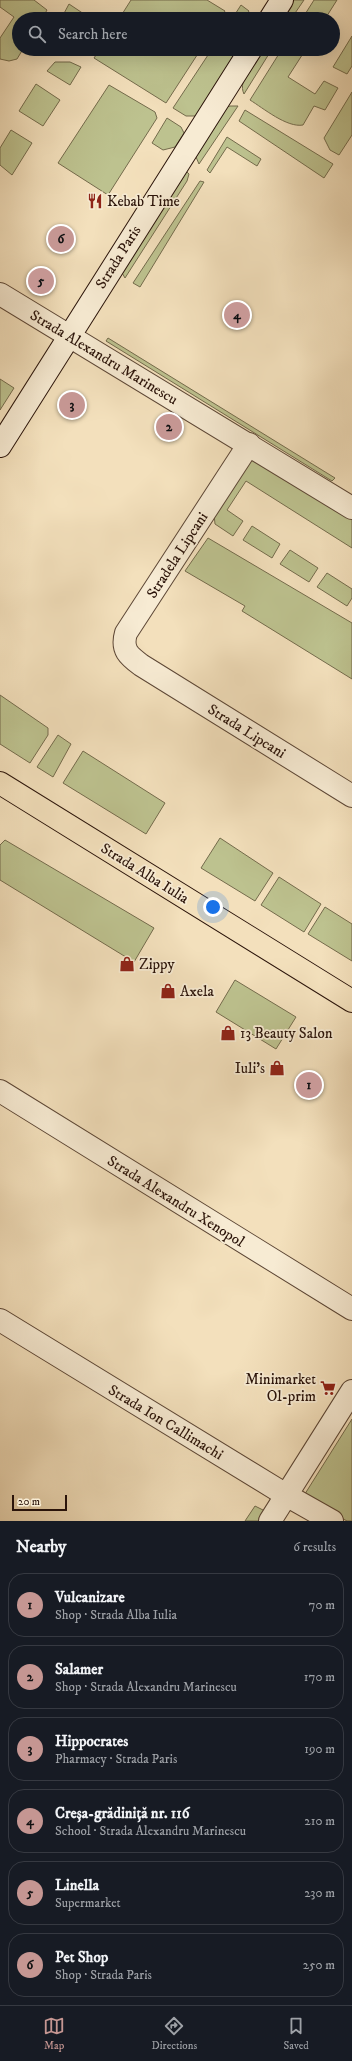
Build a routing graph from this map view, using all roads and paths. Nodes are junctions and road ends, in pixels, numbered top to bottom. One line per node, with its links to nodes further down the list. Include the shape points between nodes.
1 (282, 0): 2 (street)
2 (274, 12)
3 (247, 56): 5 (street, Strada Paris)
4 (0, 294): 5 (street, Strada Alexandru Marinescu)
5 (68, 336): 6 (street, Strada Alexandru Marinescu); 7 (street, Strada Paris)
6 (249, 444): 8 (street, Strada Alexandru Marinescu); 9 (street, Stradela Lipcani, via 126,633 123,641 125,650 128,656)
7 (0, 446)
8 (352, 508)
9 (141, 665): 11 (street, Strada Lipcani)
10 (0, 783): 12 (main road, Strada Alba Iulia)
11 (352, 796)
12 (352, 1001)
13 (0, 1091): 14 (street, Strada Alexandru Xenopol)
14 (352, 1309)
15 (0, 1320): 17 (street, Strada Ion Callimachi)
16 (352, 1390): 17 (street)
17 (286, 1495): 18 (street); 19 (street, Strada Ion Callimachi)
18 (270, 1521)
19 (332, 1521)

